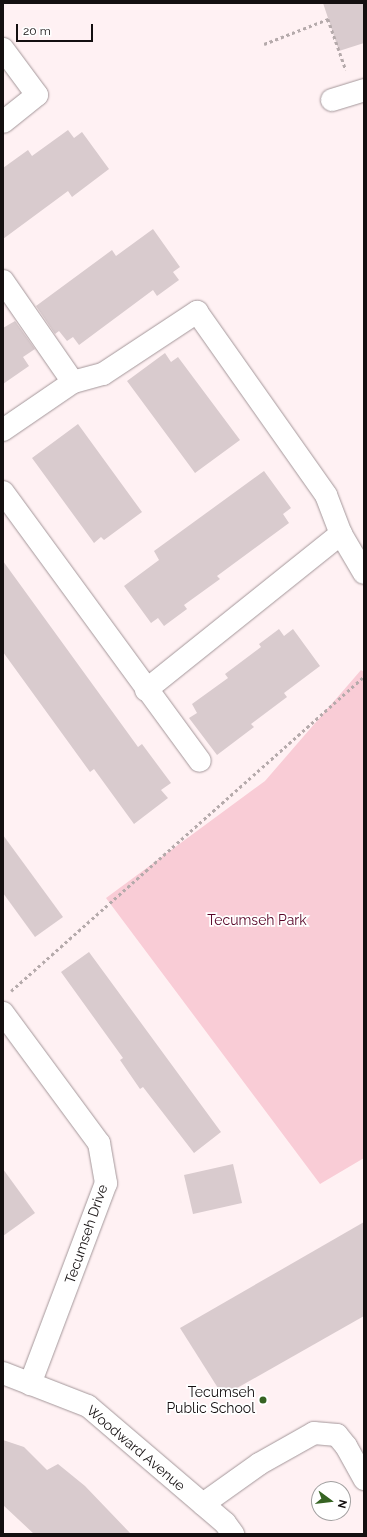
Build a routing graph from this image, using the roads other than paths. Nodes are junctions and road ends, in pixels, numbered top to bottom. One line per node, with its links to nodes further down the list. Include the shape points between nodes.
1 (3, 49): 4 (street, via 37,95)
2 (359, 92): 3 (street)
3 (332, 100)
4 (3, 122)
5 (3, 281): 6 (street)
6 (73, 382): 7 (street); 9 (street, via 103,374 197,312 326,495)
7 (3, 430)
8 (3, 492): 11 (street)
9 (341, 534): 10 (street); 11 (street)
10 (364, 573)
11 (146, 690): 12 (street)
12 (200, 761)
13 (3, 1013): 15 (street, Tecumseh Drive, via 99,1143 106,1183)
14 (3, 1373): 15 (street, Woodward Avenue)
15 (30, 1384): 17 (street, Woodward Avenue, via 88,1406)
16 (364, 1479): 17 (street, via 337,1435 314,1433 259,1464)
17 (203, 1504): 18 (street, Woodward Avenue)
18 (233, 1534)

